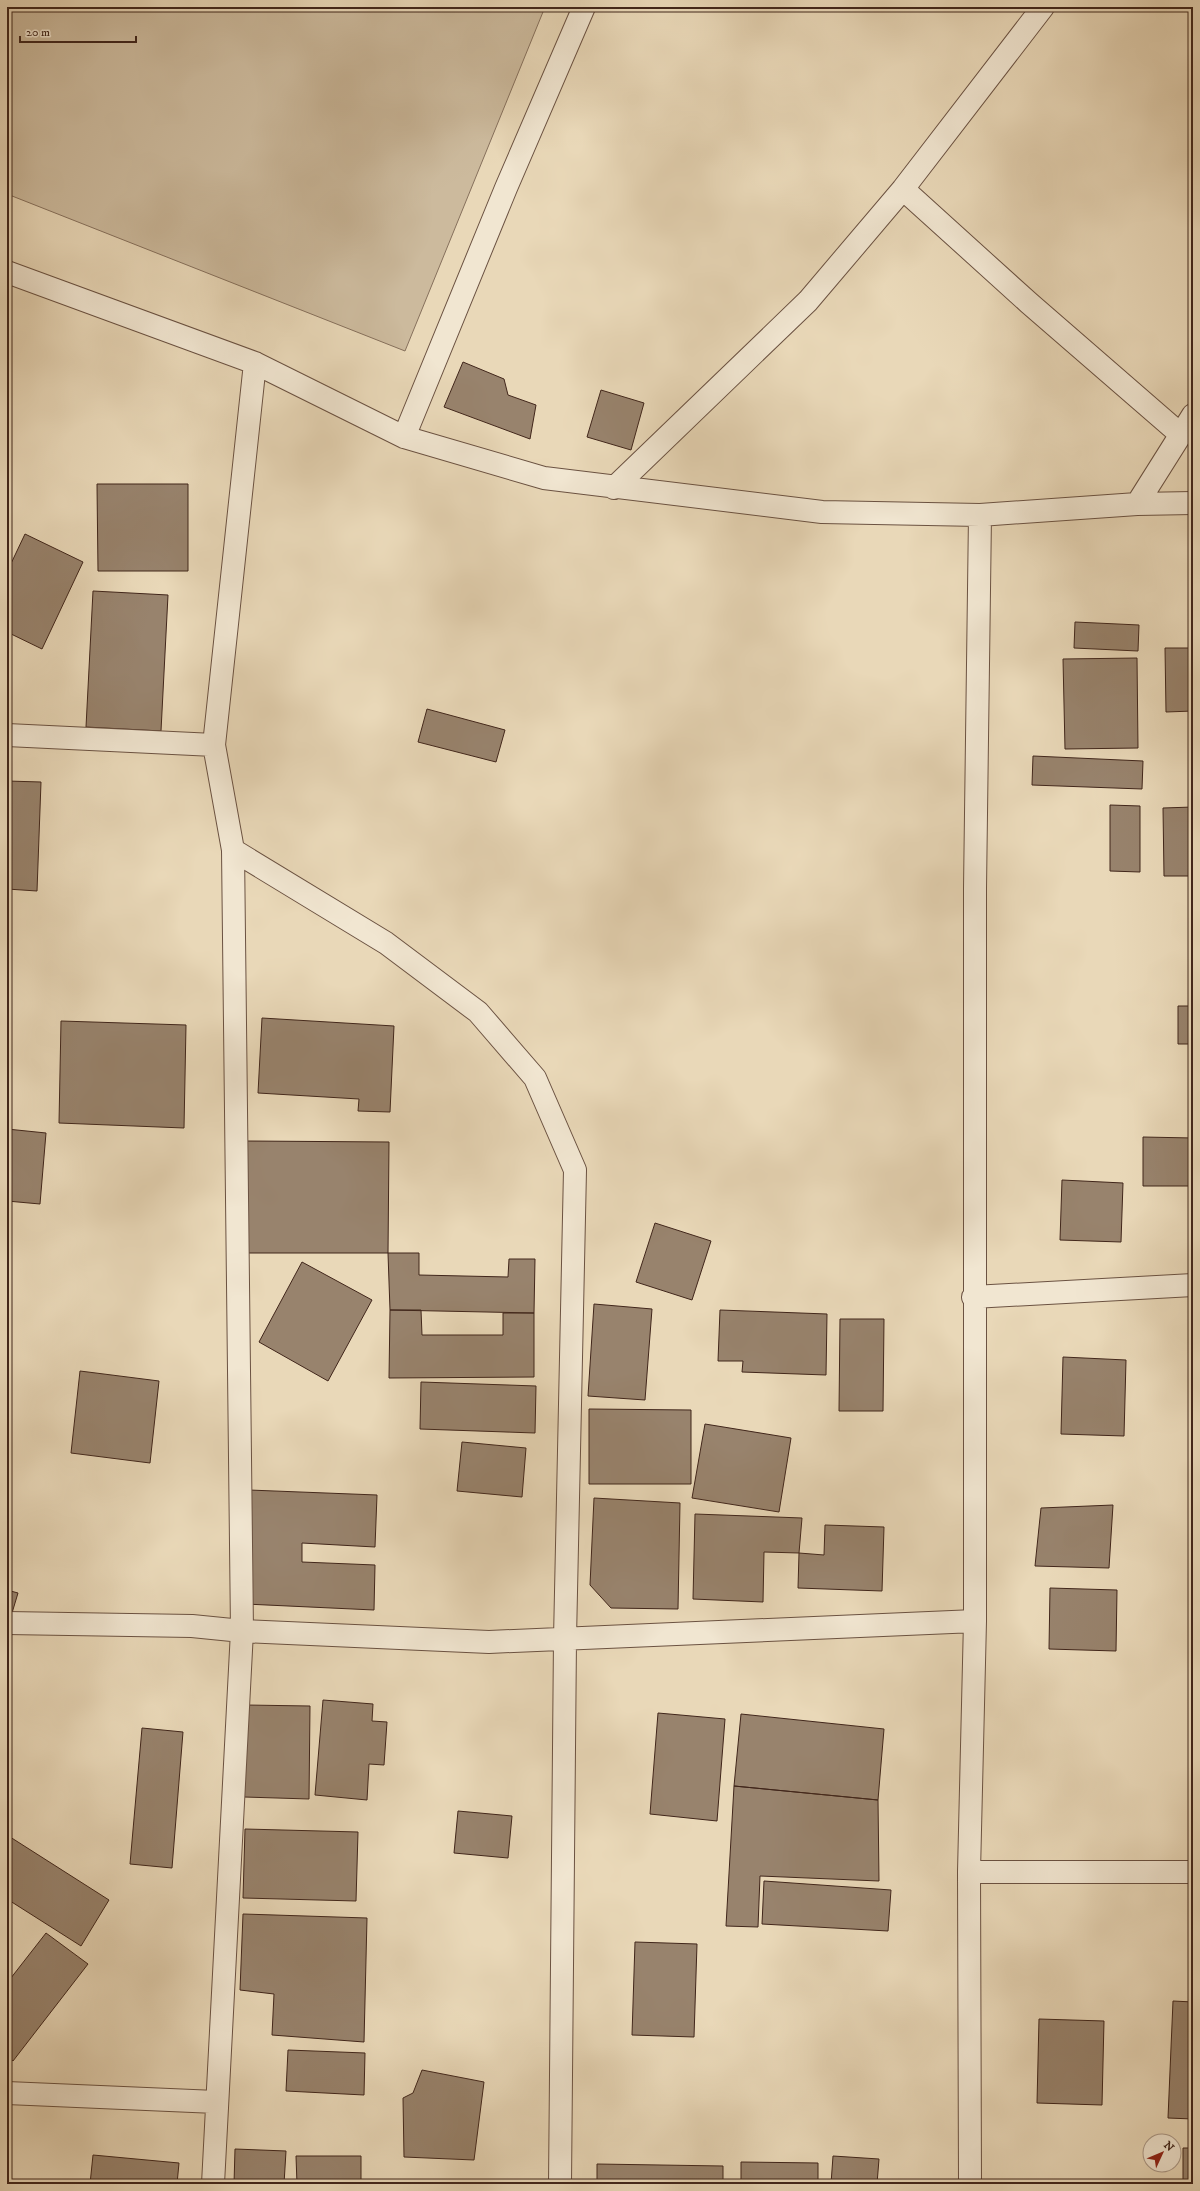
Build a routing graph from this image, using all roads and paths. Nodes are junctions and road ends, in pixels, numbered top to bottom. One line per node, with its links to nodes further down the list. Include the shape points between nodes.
1 (584, 7): 8 (street, via 506,188)
2 (1043, 7): 3 (street)
3 (903, 189): 7 (street); 9 (street, via 808,301)
4 (7, 272): 5 (street)
5 (256, 363): 8 (street); 14 (street)
6 (1193, 415): 7 (street)
7 (1180, 434): 11 (street)
8 (404, 437): 9 (street, via 544,478)
9 (614, 488): 12 (street, via 822,512)
10 (1193, 503): 11 (street)
11 (1137, 504): 12 (street)
12 (980, 515): 17 (street)
13 (7, 736): 14 (street)
14 (214, 745): 15 (street)
15 (233, 850): 20 (street); 21 (street, via 386,943 478,1012 535,1078 575,1170)
16 (1193, 1285): 17 (street)
17 (973, 1297): 18 (street)
18 (975, 1622): 21 (street); 22 (street)
19 (7, 1623): 20 (street, via 192,1626)
20 (242, 1631): 21 (street, via 489,1642); 25 (street)
21 (564, 1639): 27 (street)
22 (969, 1872): 23 (street); 28 (street)
23 (1193, 1872)
24 (7, 2093): 25 (street)
25 (216, 2102): 26 (street)
26 (213, 2184)
27 (560, 2184)
28 (970, 2184)

